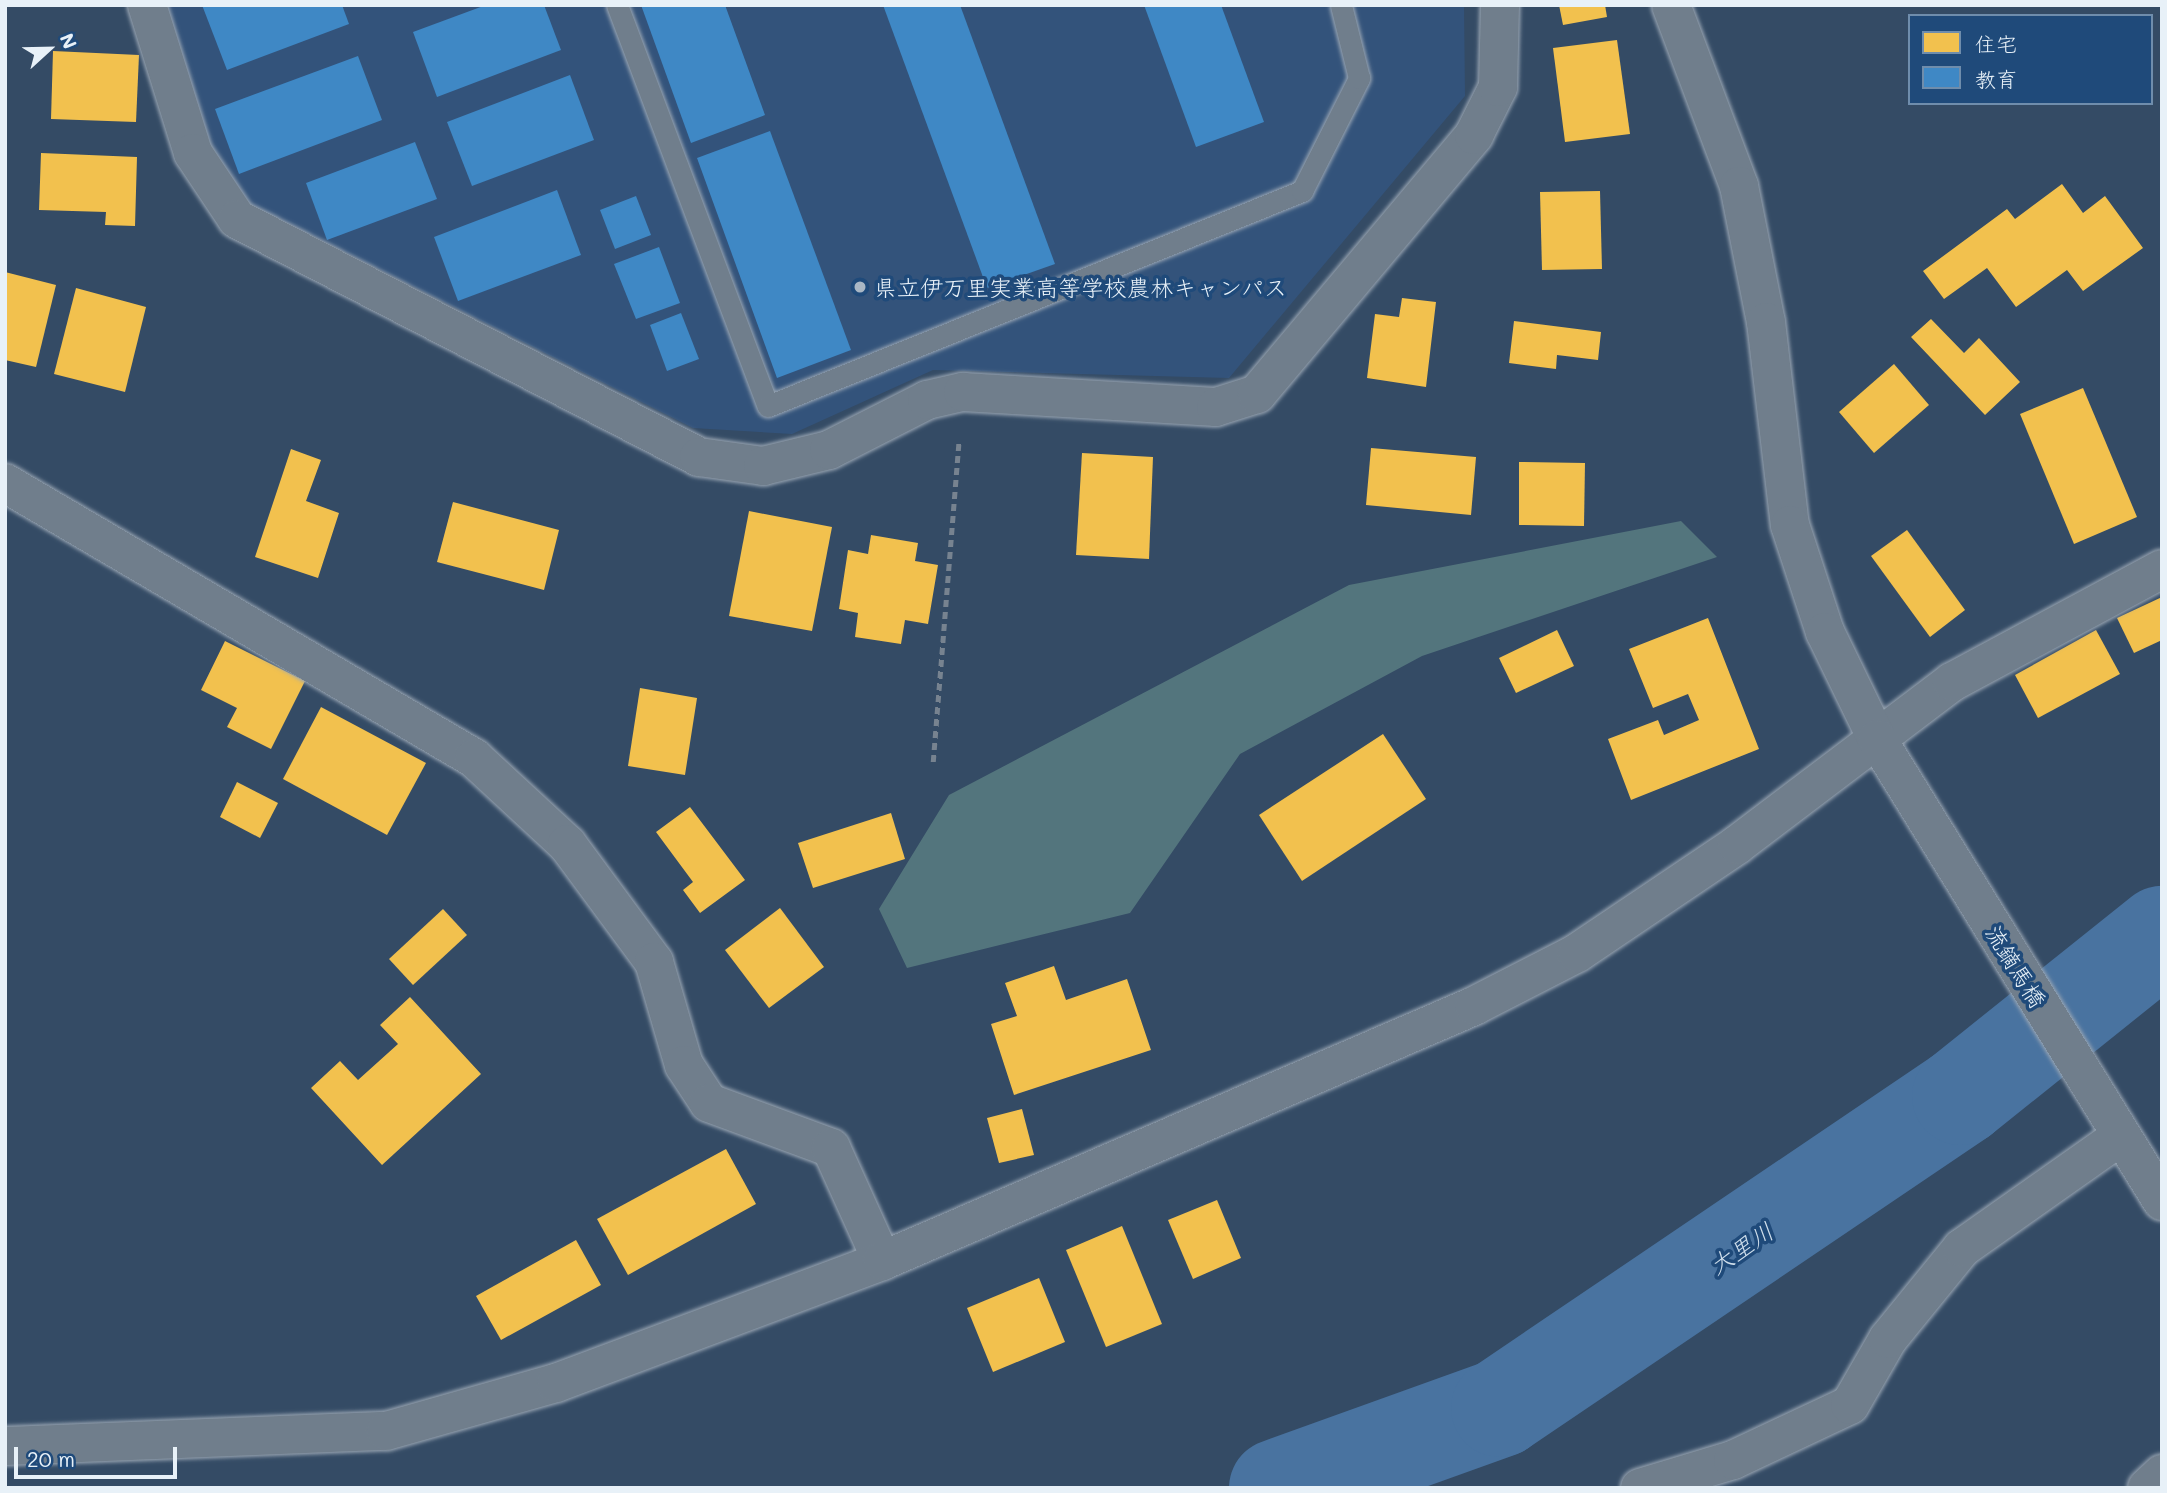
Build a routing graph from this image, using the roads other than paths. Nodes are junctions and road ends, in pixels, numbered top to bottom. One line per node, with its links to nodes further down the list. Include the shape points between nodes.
1 (147, 5): 4 (street, via 193,153 237,219 699,457 763,466 816,453 928,400 963,392 1216,407 1257,394 1474,135 1499,87)
2 (617, 5): 3 (lane, via 768,407 1302,191 1359,78)
3 (1342, 5)
4 (1500, 5)
5 (1671, 5): 8 (street, 流鏑馬橋, via 1739,187 1766,322 1790,526 1825,632)
6 (5, 484): 11 (street, via 474,758 566,844 654,962 684,1065 709,1103 831,1148)
7 (2162, 569): 8 (street, via 2009,648)
8 (1877, 738): 9 (street, 流鏑馬橋); 11 (street, via 1737,845 1577,953 1474,1006)
9 (2121, 1136): 10 (street, 流鏑馬橋); 14 (street, via 1962,1248 1888,1339 1850,1405 1733,1460)
10 (2162, 1201)
11 (881, 1261): 12 (street, via 556,1384 386,1431)
12 (5, 1446)
13 (2162, 1474): 15 (street)
14 (1640, 1488)
15 (2147, 1488)

